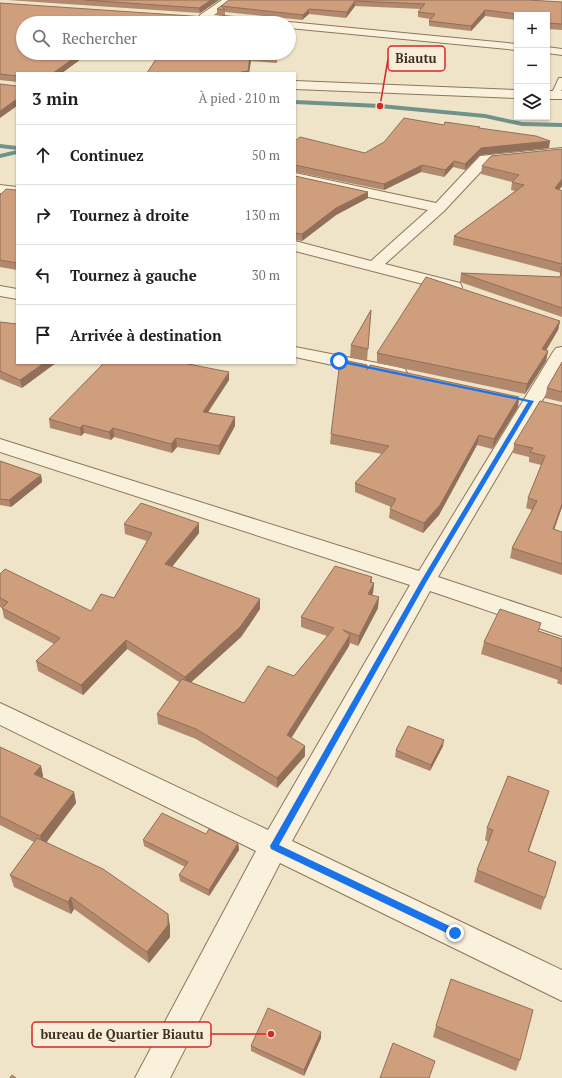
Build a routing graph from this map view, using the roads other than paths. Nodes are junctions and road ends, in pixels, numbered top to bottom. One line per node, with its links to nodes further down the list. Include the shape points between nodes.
1 (229, 0): 2 (street)
2 (202, 16)
3 (296, 26): 4 (street)
4 (514, 47)
5 (550, 50): 6 (street)
6 (562, 52)
7 (562, 80): 10 (lane)
8 (296, 85): 9 (street)
9 (514, 94)
10 (555, 95)
11 (562, 152): 15 (street, via 485,159)
12 (296, 177): 15 (street)
13 (0, 189): 14 (street)
14 (16, 192)
15 (439, 208): 17 (street)
16 (296, 246): 17 (street)
17 (374, 266): 19 (street, via 448,284)
18 (0, 291): 20 (street)
19 (469, 292)
20 (16, 294)
21 (296, 352): 23 (street)
22 (562, 352): 25 (street)
23 (417, 378)
24 (0, 445): 25 (street)
25 (424, 581): 26 (street); 28 (street)
26 (562, 627)
27 (0, 714): 28 (street)
28 (274, 846): 29 (street); 30 (street)
29 (562, 986)
30 (152, 1078)

